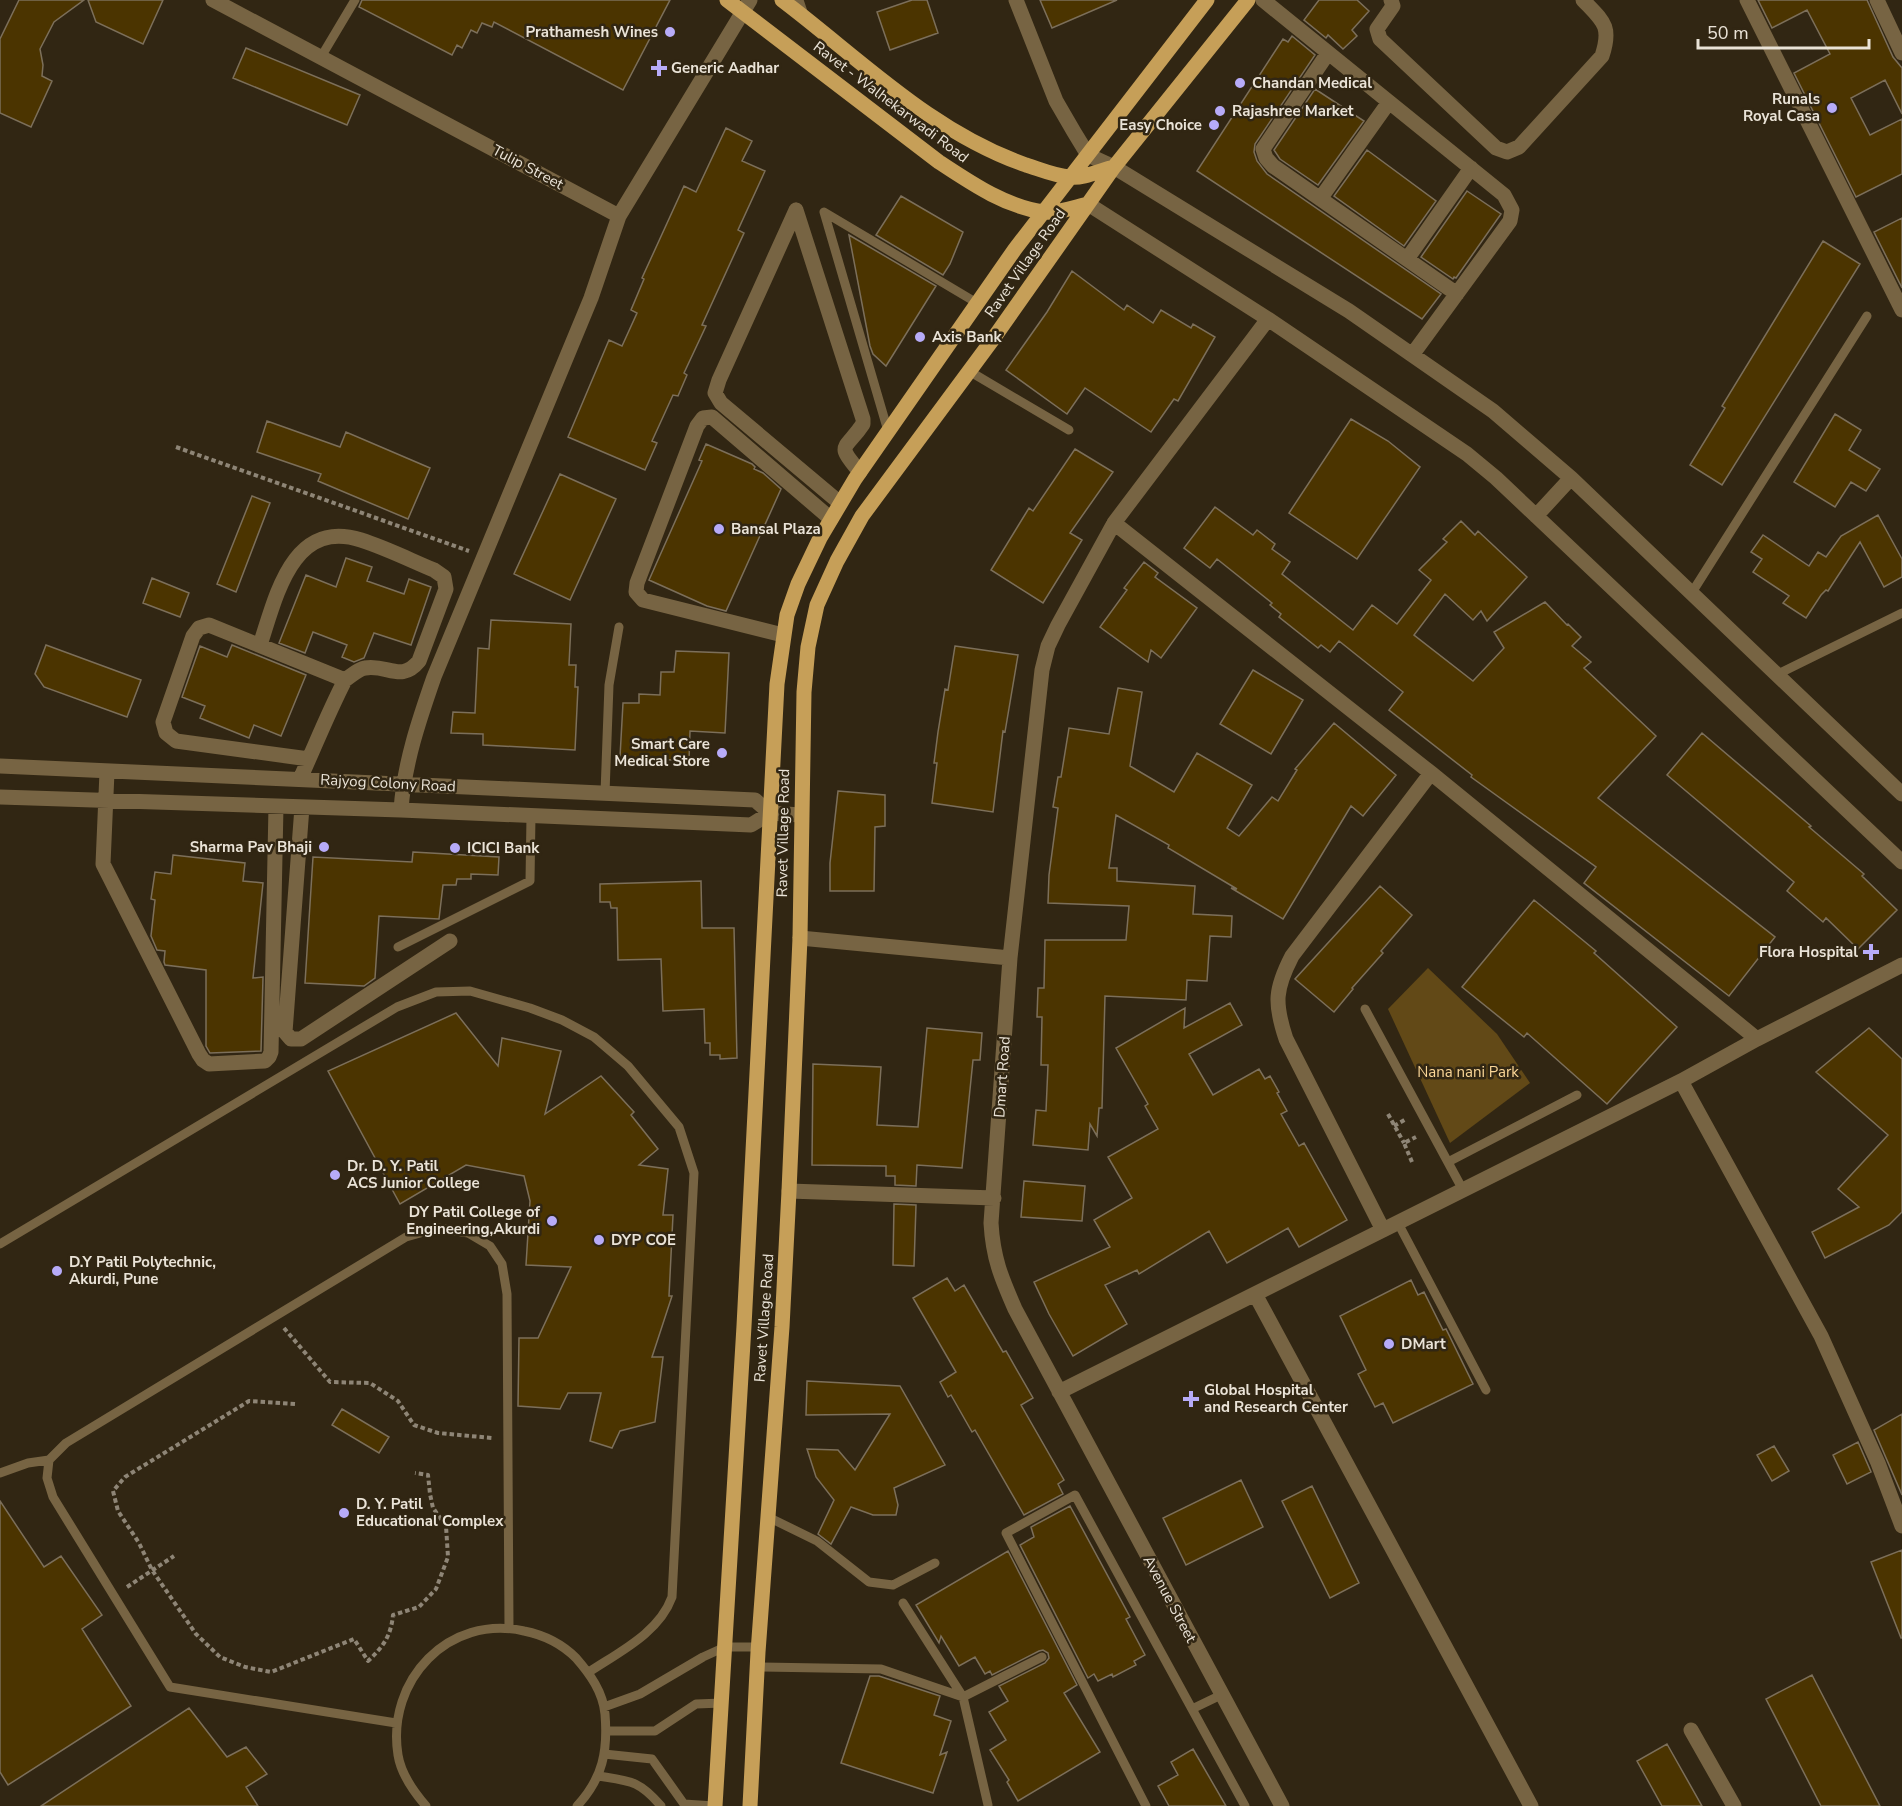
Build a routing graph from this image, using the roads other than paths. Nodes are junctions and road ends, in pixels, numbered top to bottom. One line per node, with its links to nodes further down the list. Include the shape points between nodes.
1 (213, 0): 18 (street, Tulip Street)
2 (355, 0): 18 (lane)
3 (727, 0): 14 (main road, Ravet - Walhekarwadi Road)
4 (782, 0): 15 (main road, Ravet - Walhekarwadi Road)
5 (799, 0): 15 (lane)
6 (1016, 0): 20 (street, via 1056,101)
7 (1207, 0): 20 (main road, Ravet Village Road)
8 (1248, 0): 21 (main road, Ravet Village Road)
9 (1263, 0): 16 (street)
10 (1391, 0): 11 (street, via 1393,6 1377,29 1380,39 1496,148 1507,152 1519,147 1602,56 1608,38 1602,21)
11 (1583, 0)
12 (1747, 0): 31 (street)
13 (1877, 0): 17 (street)
14 (746, 6): 26 (main road, Ravet - Walhekarwadi Road, via 930,155 1001,200); 27 (street)
15 (804, 17): 23 (main road, Ravet - Walhekarwadi Road, via 942,125 989,151)
16 (1328, 53): 19 (street); 24 (street, via 1263,149 1274,166)
17 (1902, 53)
18 (321, 57): 27 (street, Tulip Street)
19 (1389, 102): 22 (street); 24 (street)
20 (1088, 154): 21 (street); 23 (main road, Ravet Village Road)
21 (1114, 167): 23 (main road); 25 (main road, Ravet Village Road); 34 (street, via 1349,311)
22 (1471, 168): 28 (street); 29 (street, via 1504,195 1512,210 1510,221)
23 (1071, 178): 26 (main road, Ravet Village Road)
24 (1320, 199): 28 (street)
25 (1088, 204): 26 (main road); 33 (street); 35 (main road, Ravet Village Road)
26 (1045, 213): 30 (main road, Ravet Village Road)
27 (619, 216): 56 (street, via 591,298 431,686)
28 (1407, 259): 29 (street)
29 (1457, 294): 34 (street)
30 (977, 303): 36 (main road, Ravet Village Road); 36 (lane, via 824,212)
31 (1902, 310)
32 (1867, 316): 44 (lane)
33 (1268, 319): 41 (street, via 1467,454); 43 (street, Dmart Road)
34 (1412, 355): 39 (street, via 1494,411)
35 (969, 372): 37 (lane); 65 (main road, Ravet Village Road, via 862,516 817,605 804,692)
36 (888, 430): 38 (main road, Ravet Village Road)
37 (1069, 430)
38 (860, 472): 40 (main road, Ravet Village Road); 40 (street, via 844,449 863,424 863,418 796,210 715,393 721,403)
39 (1571, 478): 41 (street); 44 (street)
40 (840, 503): 42 (main road, Ravet Village Road)
41 (1536, 516): 67 (street)
42 (831, 519): 47 (main road, Ravet Village Road, via 798,584); 47 (street, via 712,417 703,418 697,426 636,592 643,600)
43 (1114, 523): 54 (street); 71 (street, Dmart Road, via 1058,625 1042,670)
44 (1691, 594): 49 (street)
45 (1902, 613): 49 (lane)
46 (619, 627): 57 (lane, via 609,685)
47 (783, 634): 64 (main road, Ravet Village Road)
48 (260, 645): 50 (street); 50 (street, via 282,579 294,559 322,537 360,540 444,577 446,589 419,661 412,669 402,672 364,668); 51 (street, via 209,625 199,628 163,722 166,733 176,741)
49 (1776, 675): 58 (street)
50 (345, 680): 51 (street)
51 (309, 759): 55 (street)
52 (0, 766): 53 (street, Rajyog Colony Road)
53 (107, 772): 55 (street, Rajyog Colony Road); 60 (street)
54 (1431, 773): 74 (street); 82 (street, via 1292,956 1282,976 1277,1000 1286,1039)
55 (300, 779): 56 (street, Rajyog Colony Road)
56 (403, 784): 57 (street, Rajyog Colony Road); 63 (street)
57 (605, 794): 64 (street, Rajyog Colony Road, via 755,800)
58 (1902, 794)
59 (0, 797): 60 (street, Rajyog Colony Road)
60 (106, 801): 61 (street, Rajyog Colony Road); 61 (street, via 103,864 199,1054 209,1064 265,1061 271,1052)
61 (276, 806): 62 (street, Rajyog Colony Road)
62 (303, 807): 63 (street, Rajyog Colony Road); 69 (street, via 285,1032 291,1039 301,1039)
63 (401, 810): 66 (street, Rajyog Colony Road)
64 (770, 813): 65 (street, Rajyog Colony Road); 66 (street, Rajyog Colony Road, via 751,825); 94 (main road, Ravet Village Road)
65 (801, 815): 68 (main road, Ravet Village Road)
66 (531, 816): 70 (lane, via 530,881)
67 (1902, 862)
68 (800, 938): 71 (street); 79 (main road, Ravet Village Road)
69 (450, 941)
70 (398, 947)
71 (1010, 958): 80 (street, Dmart Road)
72 (1902, 965): 74 (street)
73 (1365, 1009): 77 (lane)
74 (1757, 1039): 75 (street)
75 (1681, 1081): 78 (street); 90 (street, via 1821,1336)
76 (1577, 1095): 77 (lane)
77 (1448, 1162): 78 (lane)
78 (1463, 1190): 81 (street)
79 (789, 1191): 80 (street); 89 (main road, Ravet Village Road)
80 (994, 1198): 86 (street, Dmart Road, via 992,1233 997,1269)
81 (1398, 1223): 82 (street); 85 (lane)
82 (1383, 1230): 84 (street)
83 (0, 1244): 98 (lane, via 397,1007 436,992 470,991 520,1005 594,1037 628,1066 679,1127 694,1173 672,1597 666,1612 644,1635)
84 (1255, 1294): 86 (street); 118 (street)
85 (1486, 1389)
86 (1059, 1392): 99 (street, Avenue Street)
87 (48, 1460): 88 (lane); 93 (lane, via 66,1443 406,1238 438,1228 468,1233 490,1246 502,1264 507,1294); 104 (lane, via 46,1478 53,1497 171,1687)
88 (0, 1473)
89 (768, 1517): 91 (lane, via 817,1541 869,1582 893,1585); 95 (main road, Ravet Village Road)
90 (1902, 1526)
91 (935, 1563)
92 (903, 1603): 100 (lane)
93 (509, 1627): 98 (lane, via 540,1634 558,1644); 104 (lane, via 477,1630 447,1643 422,1664 404,1691)
94 (725, 1647): 95 (lane); 101 (main road, Ravet Village Road); 102 (lane, via 640,1694)
95 (759, 1647): 97 (main road, Ravet Village Road)
96 (1042, 1657): 100 (lane)
97 (757, 1667): 100 (lane, via 881,1669); 114 (main road, Ravet Village Road)
98 (589, 1672): 102 (lane)
99 (1221, 1695): 103 (lane); 117 (street, Avenue Street)
100 (963, 1697): 109 (lane)
101 (722, 1703): 106 (lane, via 696,1704 655,1731); 113 (main road, Ravet Village Road)
102 (604, 1707): 106 (lane)
103 (1192, 1708): 115 (lane, via 1075,1495 1006,1533); 116 (lane)
104 (396, 1723): 110 (lane, via 398,1756 410,1787)
105 (1691, 1730): 119 (street)
106 (606, 1731): 107 (lane)
107 (604, 1754): 108 (lane); 113 (lane, via 652,1759 684,1804)
108 (598, 1776): 111 (lane); 112 (lane, via 634,1782)
109 (988, 1805)
110 (426, 1806)
111 (577, 1806)
112 (661, 1806)
113 (715, 1806)
114 (750, 1806)
115 (1146, 1806)
116 (1245, 1806)
117 (1282, 1806)
118 (1531, 1806)
119 (1734, 1806)

